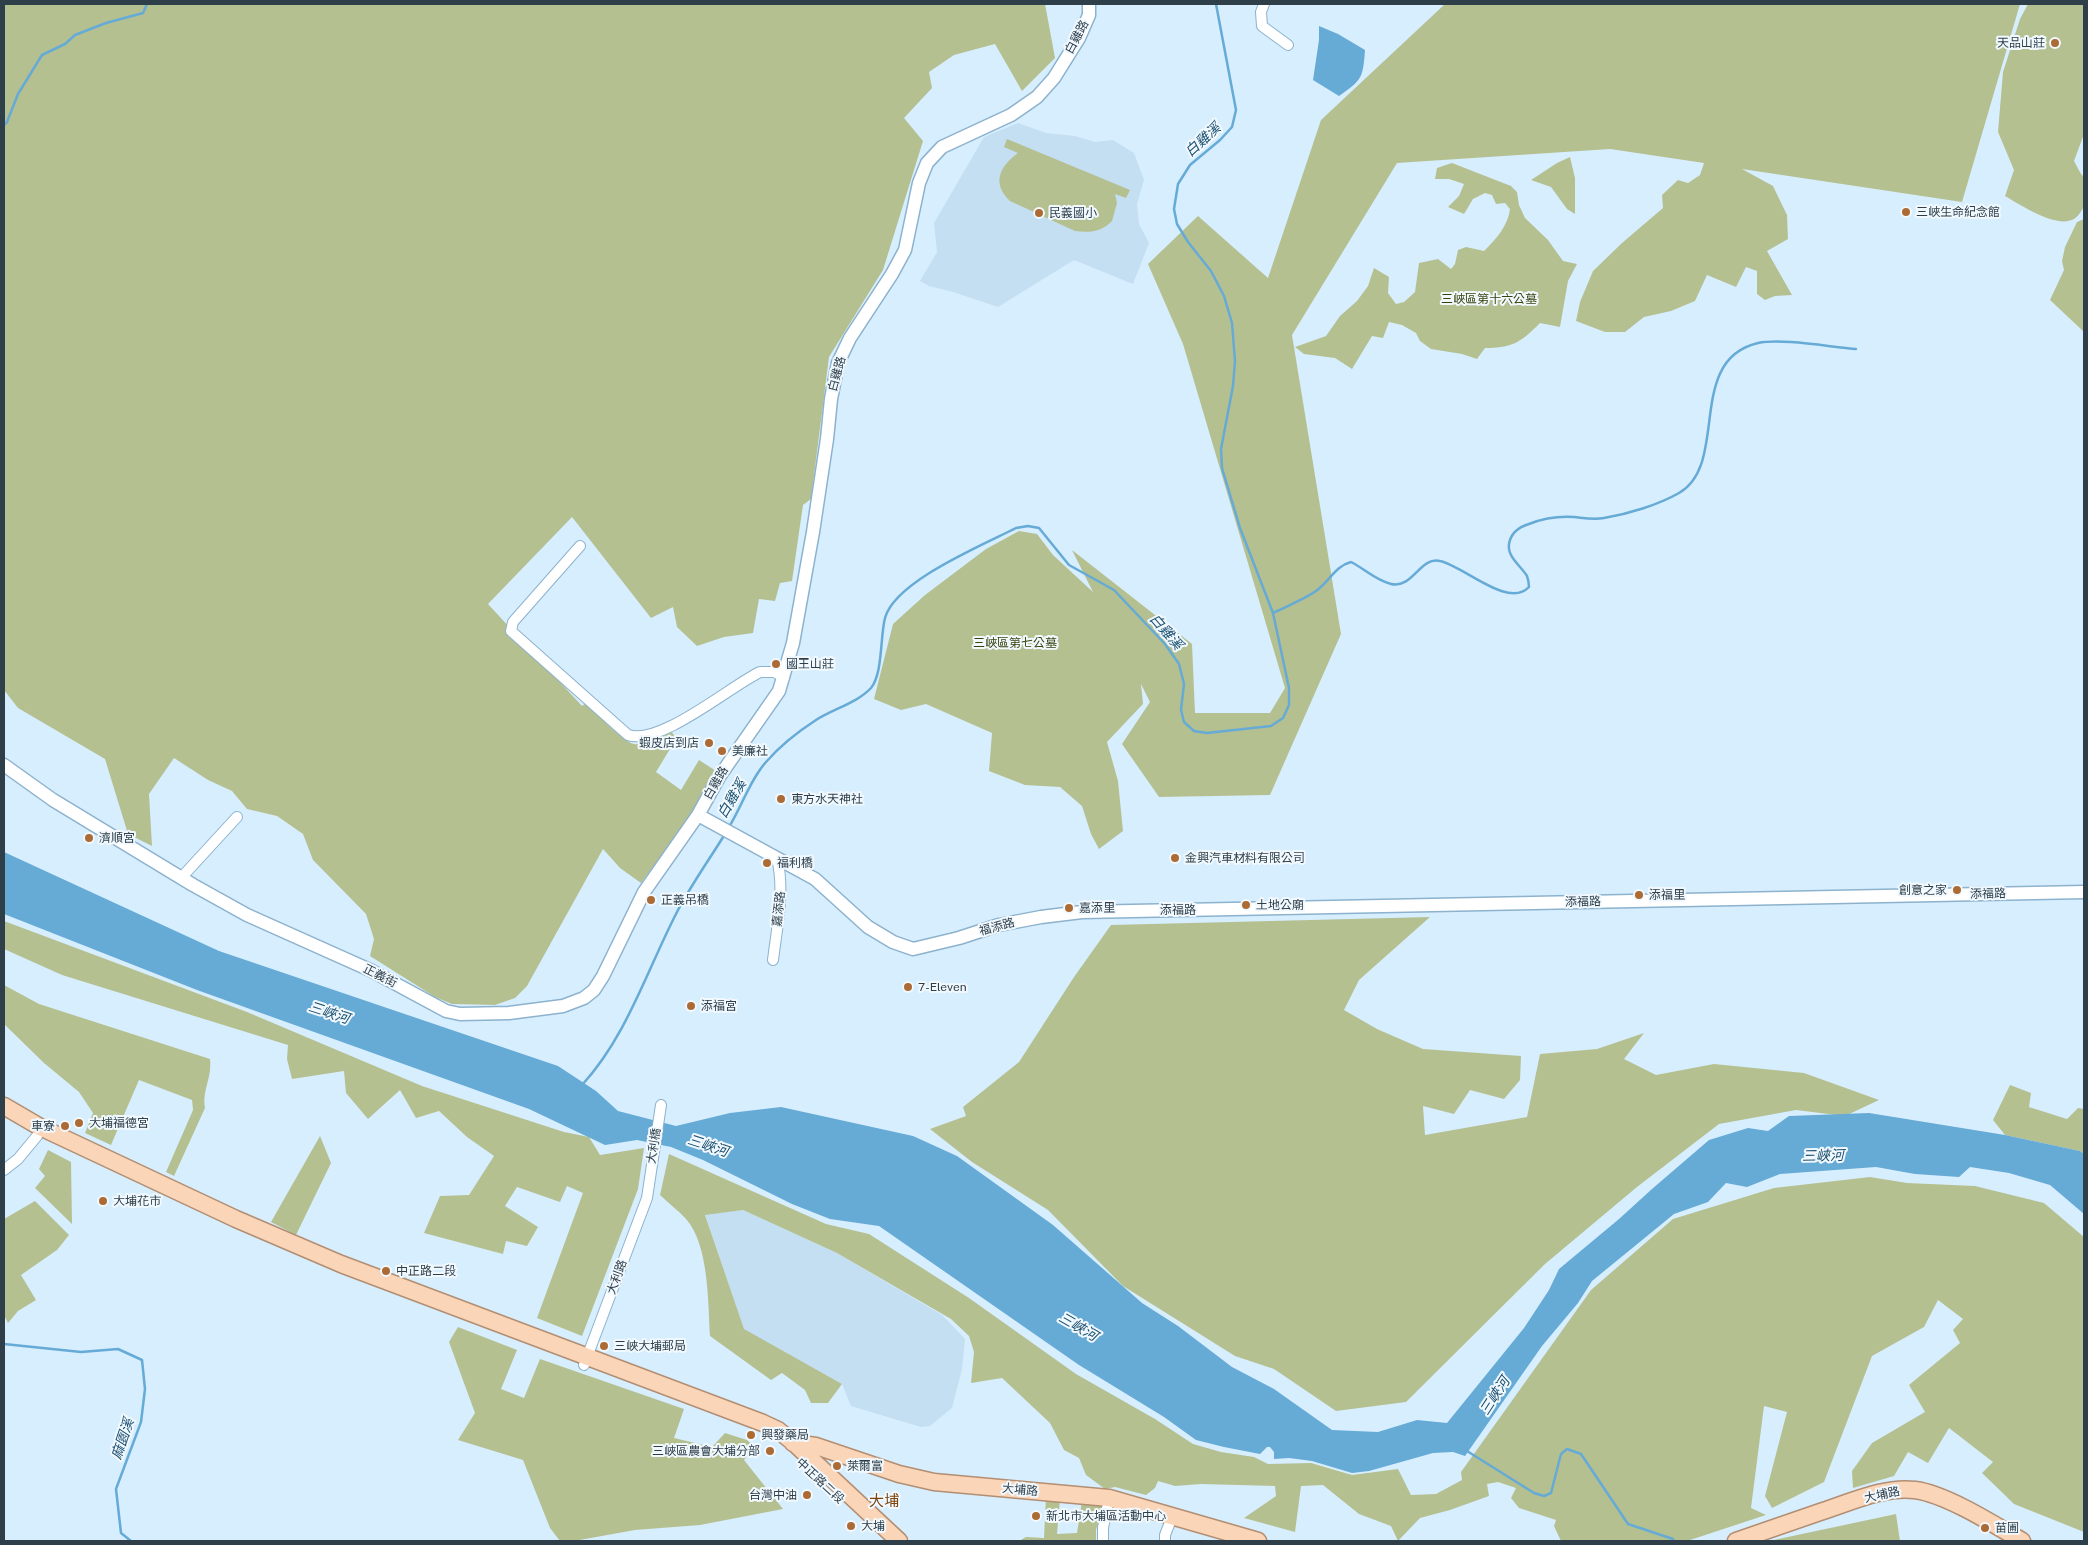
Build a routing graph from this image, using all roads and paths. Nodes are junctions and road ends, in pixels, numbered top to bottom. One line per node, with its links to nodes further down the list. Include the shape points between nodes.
1 (1089, 4): 5 (street, 白雞路, via 1089,15 1079,38 1054,78 1036,97 1011,116 942,147 922,172 905,250 850,338 836,370 813,532 793,644)
2 (1264, 4): 3 (street, via 1262,26)
3 (1288, 45)
4 (580, 546): 5 (street, via 513,622 511,632 628,735 644,737 682,720 760,672)
5 (784, 676): 7 (street, 白雞路, via 772,701 731,758)
6 (4, 765): 10 (street, 正義街, via 53,800)
7 (698, 815): 9 (street); 10 (street, 正義街, via 644,892 594,990 584,998 563,1006 508,1013 473,1015 446,1011 370,970 247,915)
8 (237, 817): 10 (street)
9 (777, 858): 12 (street, 福添路, via 815,879 868,927 913,949 999,925); 13 (street, 嘉添路, via 781,896)
10 (181, 878)
11 (2084, 892): 12 (street, 添福路)
12 (1082, 912)
13 (773, 960)
14 (661, 1105): 19 (street, 大利橋)
15 (4, 1106): 20 (main road, 中正路二段, via 40,1127 304,1249)
16 (4, 1118): 17 (main road, 中正路二段)
17 (37, 1136): 18 (street, via 18,1160); 20 (main road, 中正路二段, via 299,1258)
18 (4, 1170)
19 (648, 1188): 20 (street, 大利路)
20 (586, 1360): 21 (main road, 中正路二段, via 763,1423 778,1430)
21 (788, 1445): 22 (main road, 大埔路, via 816,1446 899,1474 934,1482); 24 (main road, 中正路二段); 25 (main road, 中正路二段)
22 (1109, 1498): 23 (main road, 大埔路); 26 (street)
23 (1172, 1517): 27 (street); 28 (main road, 大埔路)
24 (884, 1541)
25 (898, 1541)
26 (1103, 1541)
27 (1165, 1541)
28 (1258, 1541)
29 (1736, 1541): 30 (main road, 大埔路, via 1847,1503 1897,1490 1929,1493)
30 (2022, 1541)

